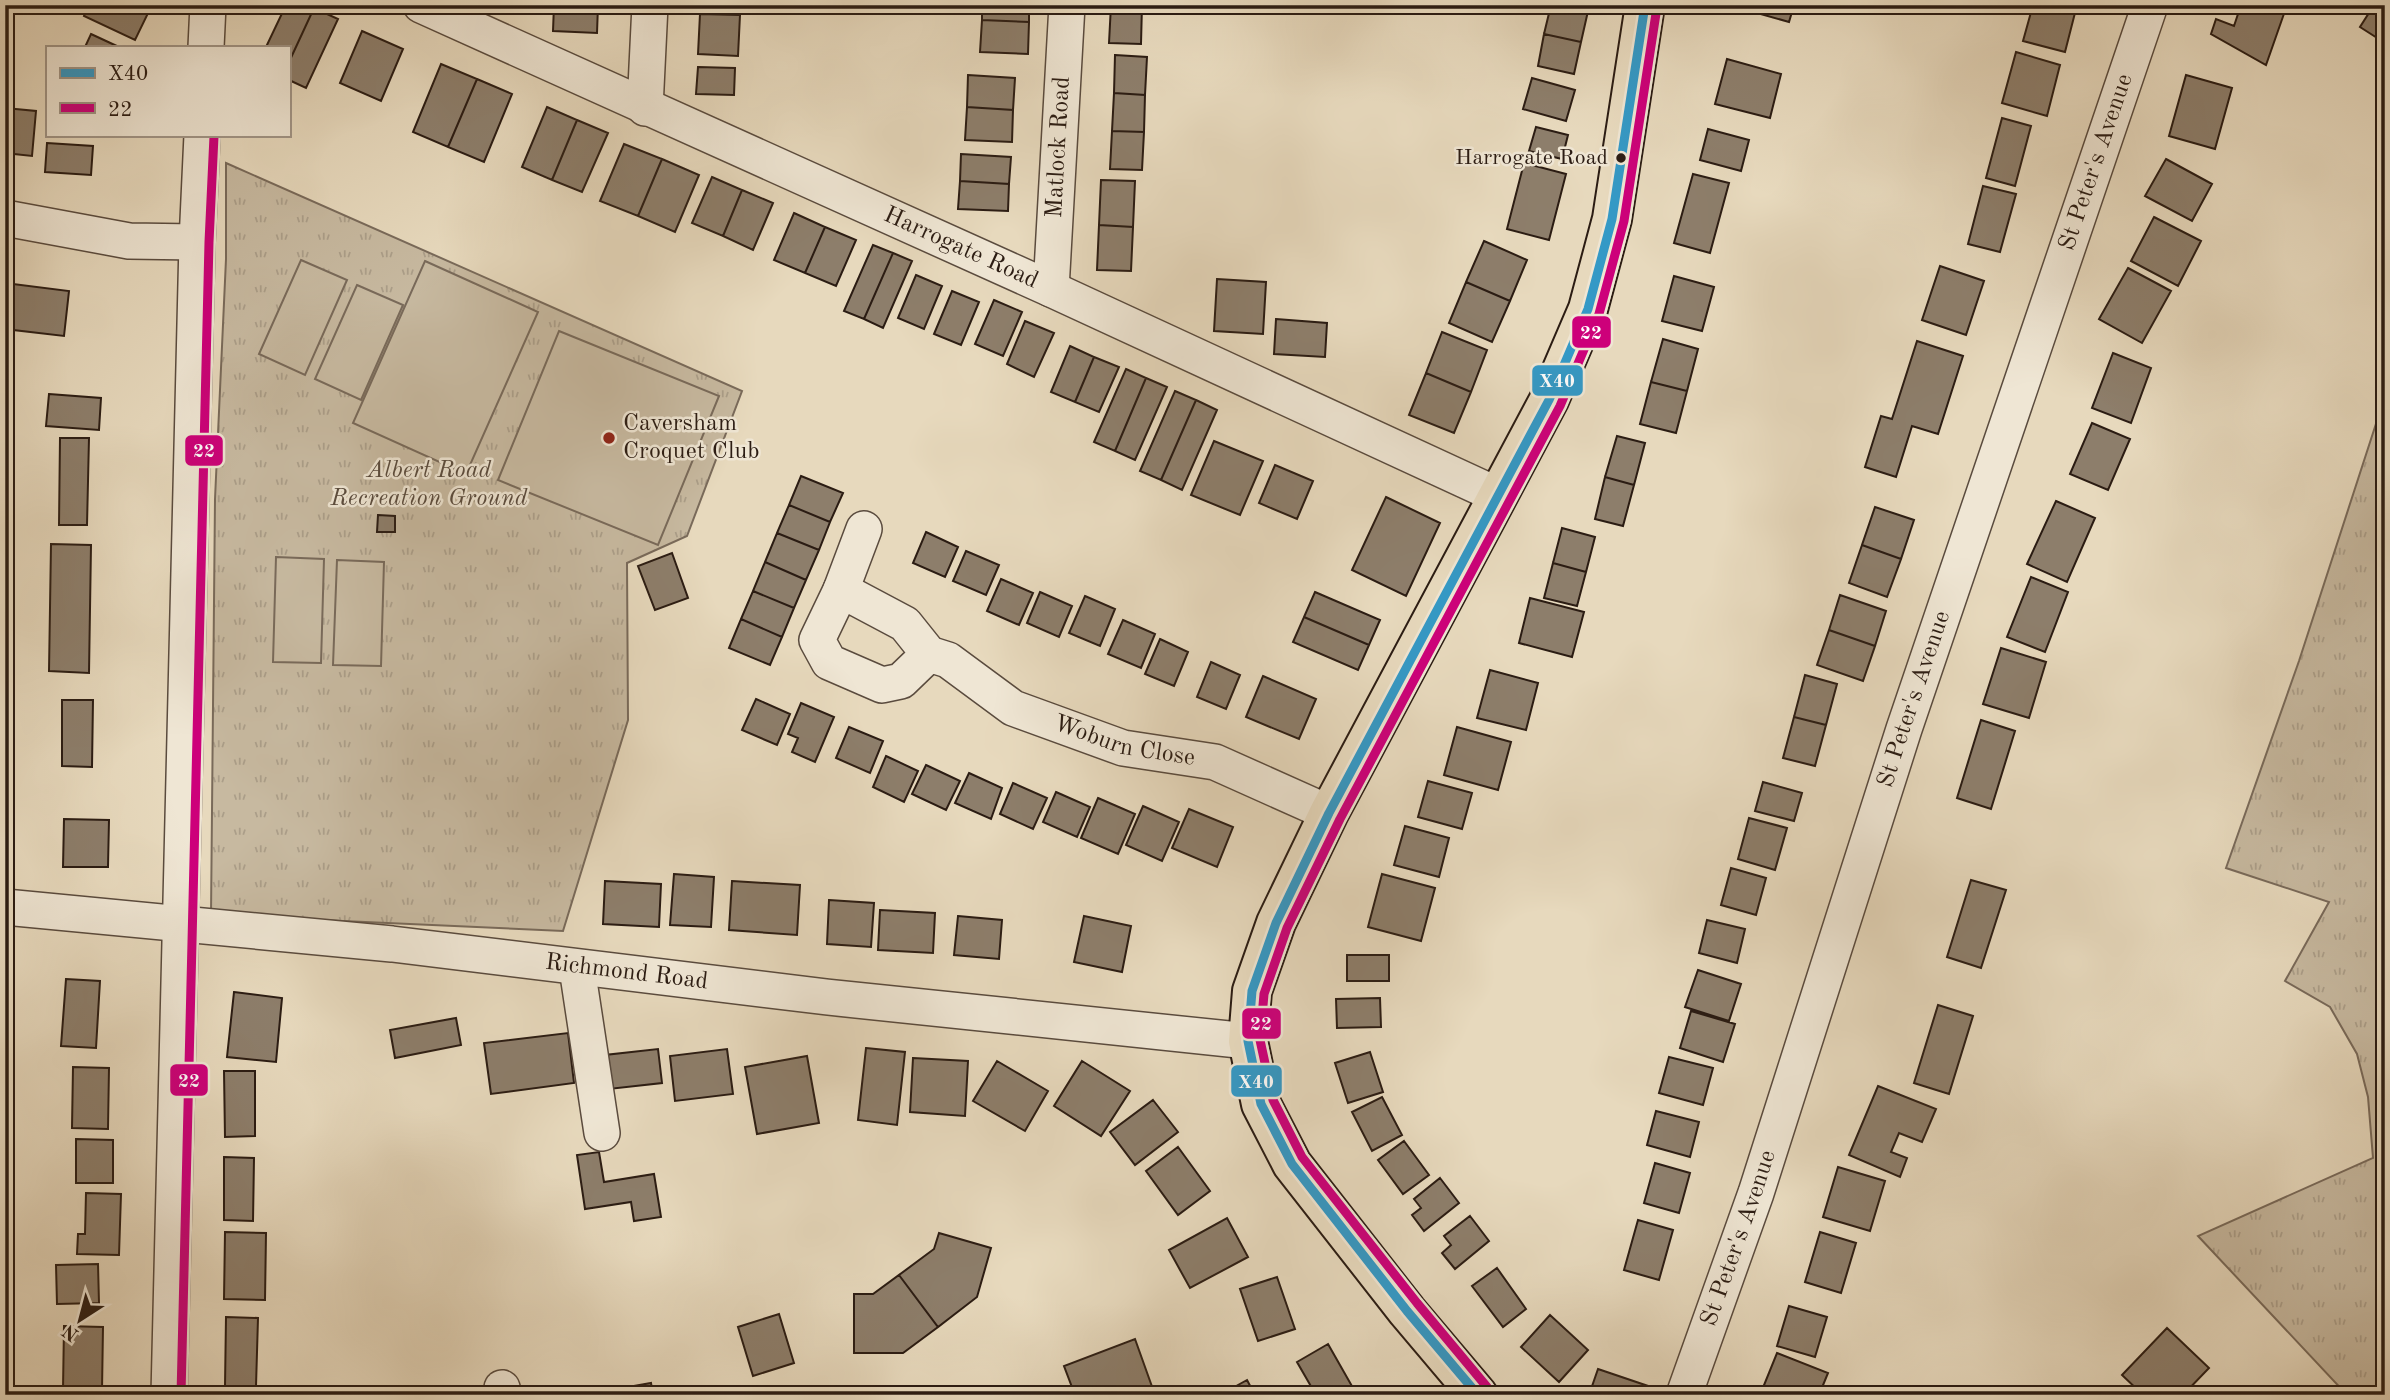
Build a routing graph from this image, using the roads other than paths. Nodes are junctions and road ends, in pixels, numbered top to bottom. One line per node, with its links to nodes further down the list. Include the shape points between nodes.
1 (208, 5): 7 (street)
2 (421, 5): 8 (street, Harrogate Road)
3 (650, 5): 8 (street)
4 (1067, 5): 12 (street, Matlock Road)
5 (1645, 5): 13 (main road, via 1612,219 1588,309 1549,400)
6 (2150, 5): 25 (street, St Peter's Avenue, via 1904,729 1756,1193)
7 (206, 46)
8 (645, 108): 12 (street, Harrogate Road)
9 (202, 136): 11 (street)
10 (5, 218): 11 (street, via 129,241)
11 (197, 242): 19 (street)
12 (1051, 289): 13 (street, Harrogate Road)
13 (1497, 495): 17 (main road)
14 (864, 529): 15 (street)
15 (841, 590): 16 (street, Woburn Close, via 905,624); 16 (street, via 817,640 829,662 882,685 901,681)
16 (929, 654): 17 (street, Woburn Close, via 948,660 1013,708 1123,748 1215,762)
17 (1329, 813): 21 (main road, via 1276,923 1256,979)
18 (5, 907): 19 (street, Richmond Road)
19 (181, 925): 20 (street, Richmond Road, via 393,944); 23 (street)
20 (577, 968): 21 (street, Richmond Road); 22 (street)
21 (1248, 1041): 24 (main road, via 1261,1104 1292,1164)
22 (602, 1133)
23 (169, 1395)
24 (1478, 1395)
25 (1684, 1395)

